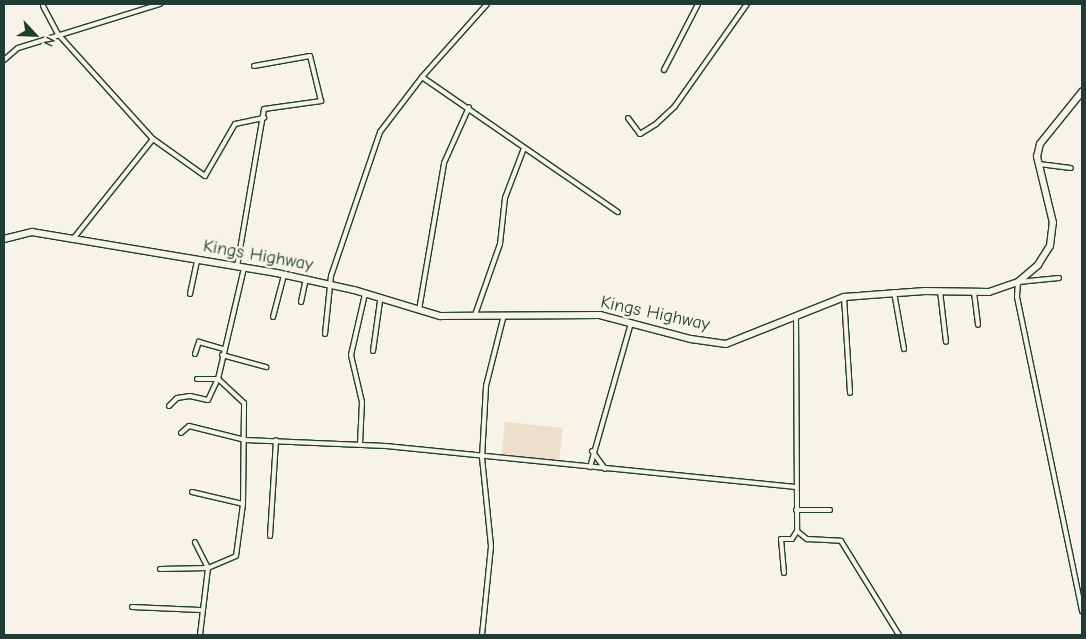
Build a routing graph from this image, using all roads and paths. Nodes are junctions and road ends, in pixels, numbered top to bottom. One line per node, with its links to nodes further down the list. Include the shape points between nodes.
1 (160, 4): 6 (street)
2 (487, 4): 10 (street)
3 (698, 4): 9 (street)
4 (747, 4): 14 (street, via 676,106 640,134)
5 (43, 6): 6 (street)
6 (58, 34): 7 (street, via 18,48); 15 (street)
7 (4, 60)
8 (254, 66): 13 (street, via 310,56 321,101 264,109)
9 (664, 70)
10 (422, 76): 12 (street); 28 (street, via 380,132 331,276)
11 (1082, 92): 17 (street, Kings Highway, via 1040,144)
12 (469, 108): 16 (street); 37 (street, via 444,163)
13 (264, 118): 15 (street, via 235,124 205,176); 23 (street)
14 (628, 118)
15 (153, 139): 21 (street)
16 (524, 148): 19 (street); 38 (street, via 508,186 500,244)
17 (1039, 164): 18 (street); 27 (street, Kings Highway, via 1053,223 1050,246 1038,265)
18 (1071, 168)
19 (618, 212)
20 (4, 239): 21 (street, Kings Highway, via 32,232)
21 (73, 239): 22 (street, Kings Highway)
22 (197, 260): 23 (street, Kings Highway); 32 (street)
23 (241, 267): 24 (street, Kings Highway); 46 (street)
24 (284, 275): 26 (street, Kings Highway); 40 (street)
25 (1058, 278): 27 (street)
26 (306, 279): 28 (street, Kings Highway); 36 (street)
27 (1018, 282): 31 (street, Kings Highway, via 989,292); 77 (street, via 1017,297 1047,453)
28 (332, 285): 33 (street, Kings Highway); 44 (street)
29 (940, 291): 30 (street, Kings Highway); 31 (street, Kings Highway); 45 (street)
30 (894, 292): 34 (street, Kings Highway); 47 (street)
31 (974, 292): 43 (street)
32 (190, 294)
33 (365, 294): 35 (street, Kings Highway); 59 (street, via 350,355 362,402)
34 (844, 298): 39 (street, Kings Highway); 54 (street)
35 (380, 301): 37 (street, Kings Highway); 48 (street)
36 (301, 302)
37 (419, 311): 38 (street, Kings Highway)
38 (475, 315): 41 (street, Kings Highway)
39 (796, 316): 42 (street, Kings Highway, via 726,344 690,340); 64 (street)
40 (273, 317)
41 (503, 319): 42 (street, Kings Highway, via 600,315); 61 (street, via 489,361)
42 (631, 321): 60 (street)
43 (978, 325)
44 (325, 334)
45 (946, 342)
46 (223, 348): 49 (street, via 199,342); 50 (street)
47 (904, 349)
48 (373, 351)
49 (195, 354)
50 (222, 355): 51 (street); 53 (street)
51 (266, 367)
52 (197, 379): 53 (street)
53 (218, 379): 55 (street, via 208,400 190,396 177,398); 57 (street, via 244,403)
54 (850, 393)
55 (169, 406)
56 (181, 433): 57 (street, via 189,426)
57 (245, 440): 58 (street); 66 (street)
58 (276, 440): 59 (street); 70 (street)
59 (360, 444): 61 (street)
60 (592, 451): 62 (street); 63 (street)
61 (482, 458): 62 (street); 79 (street, via 491,546)
62 (590, 467): 63 (street)
63 (606, 470): 64 (street)
64 (796, 487): 67 (street)
65 (192, 492): 66 (street)
66 (243, 504): 72 (street, via 236,556)
67 (796, 510): 68 (street); 69 (street)
68 (830, 510)
69 (797, 531): 74 (street, via 792,539 781,539); 80 (street, via 807,539 841,541)
70 (270, 536)
71 (195, 542): 72 (street)
72 (208, 568): 73 (street); 76 (street)
73 (160, 569)
74 (784, 573)
75 (132, 608): 76 (street)
76 (200, 610): 78 (street)
77 (1082, 611)
78 (200, 635)
79 (482, 635)
80 (899, 635)

